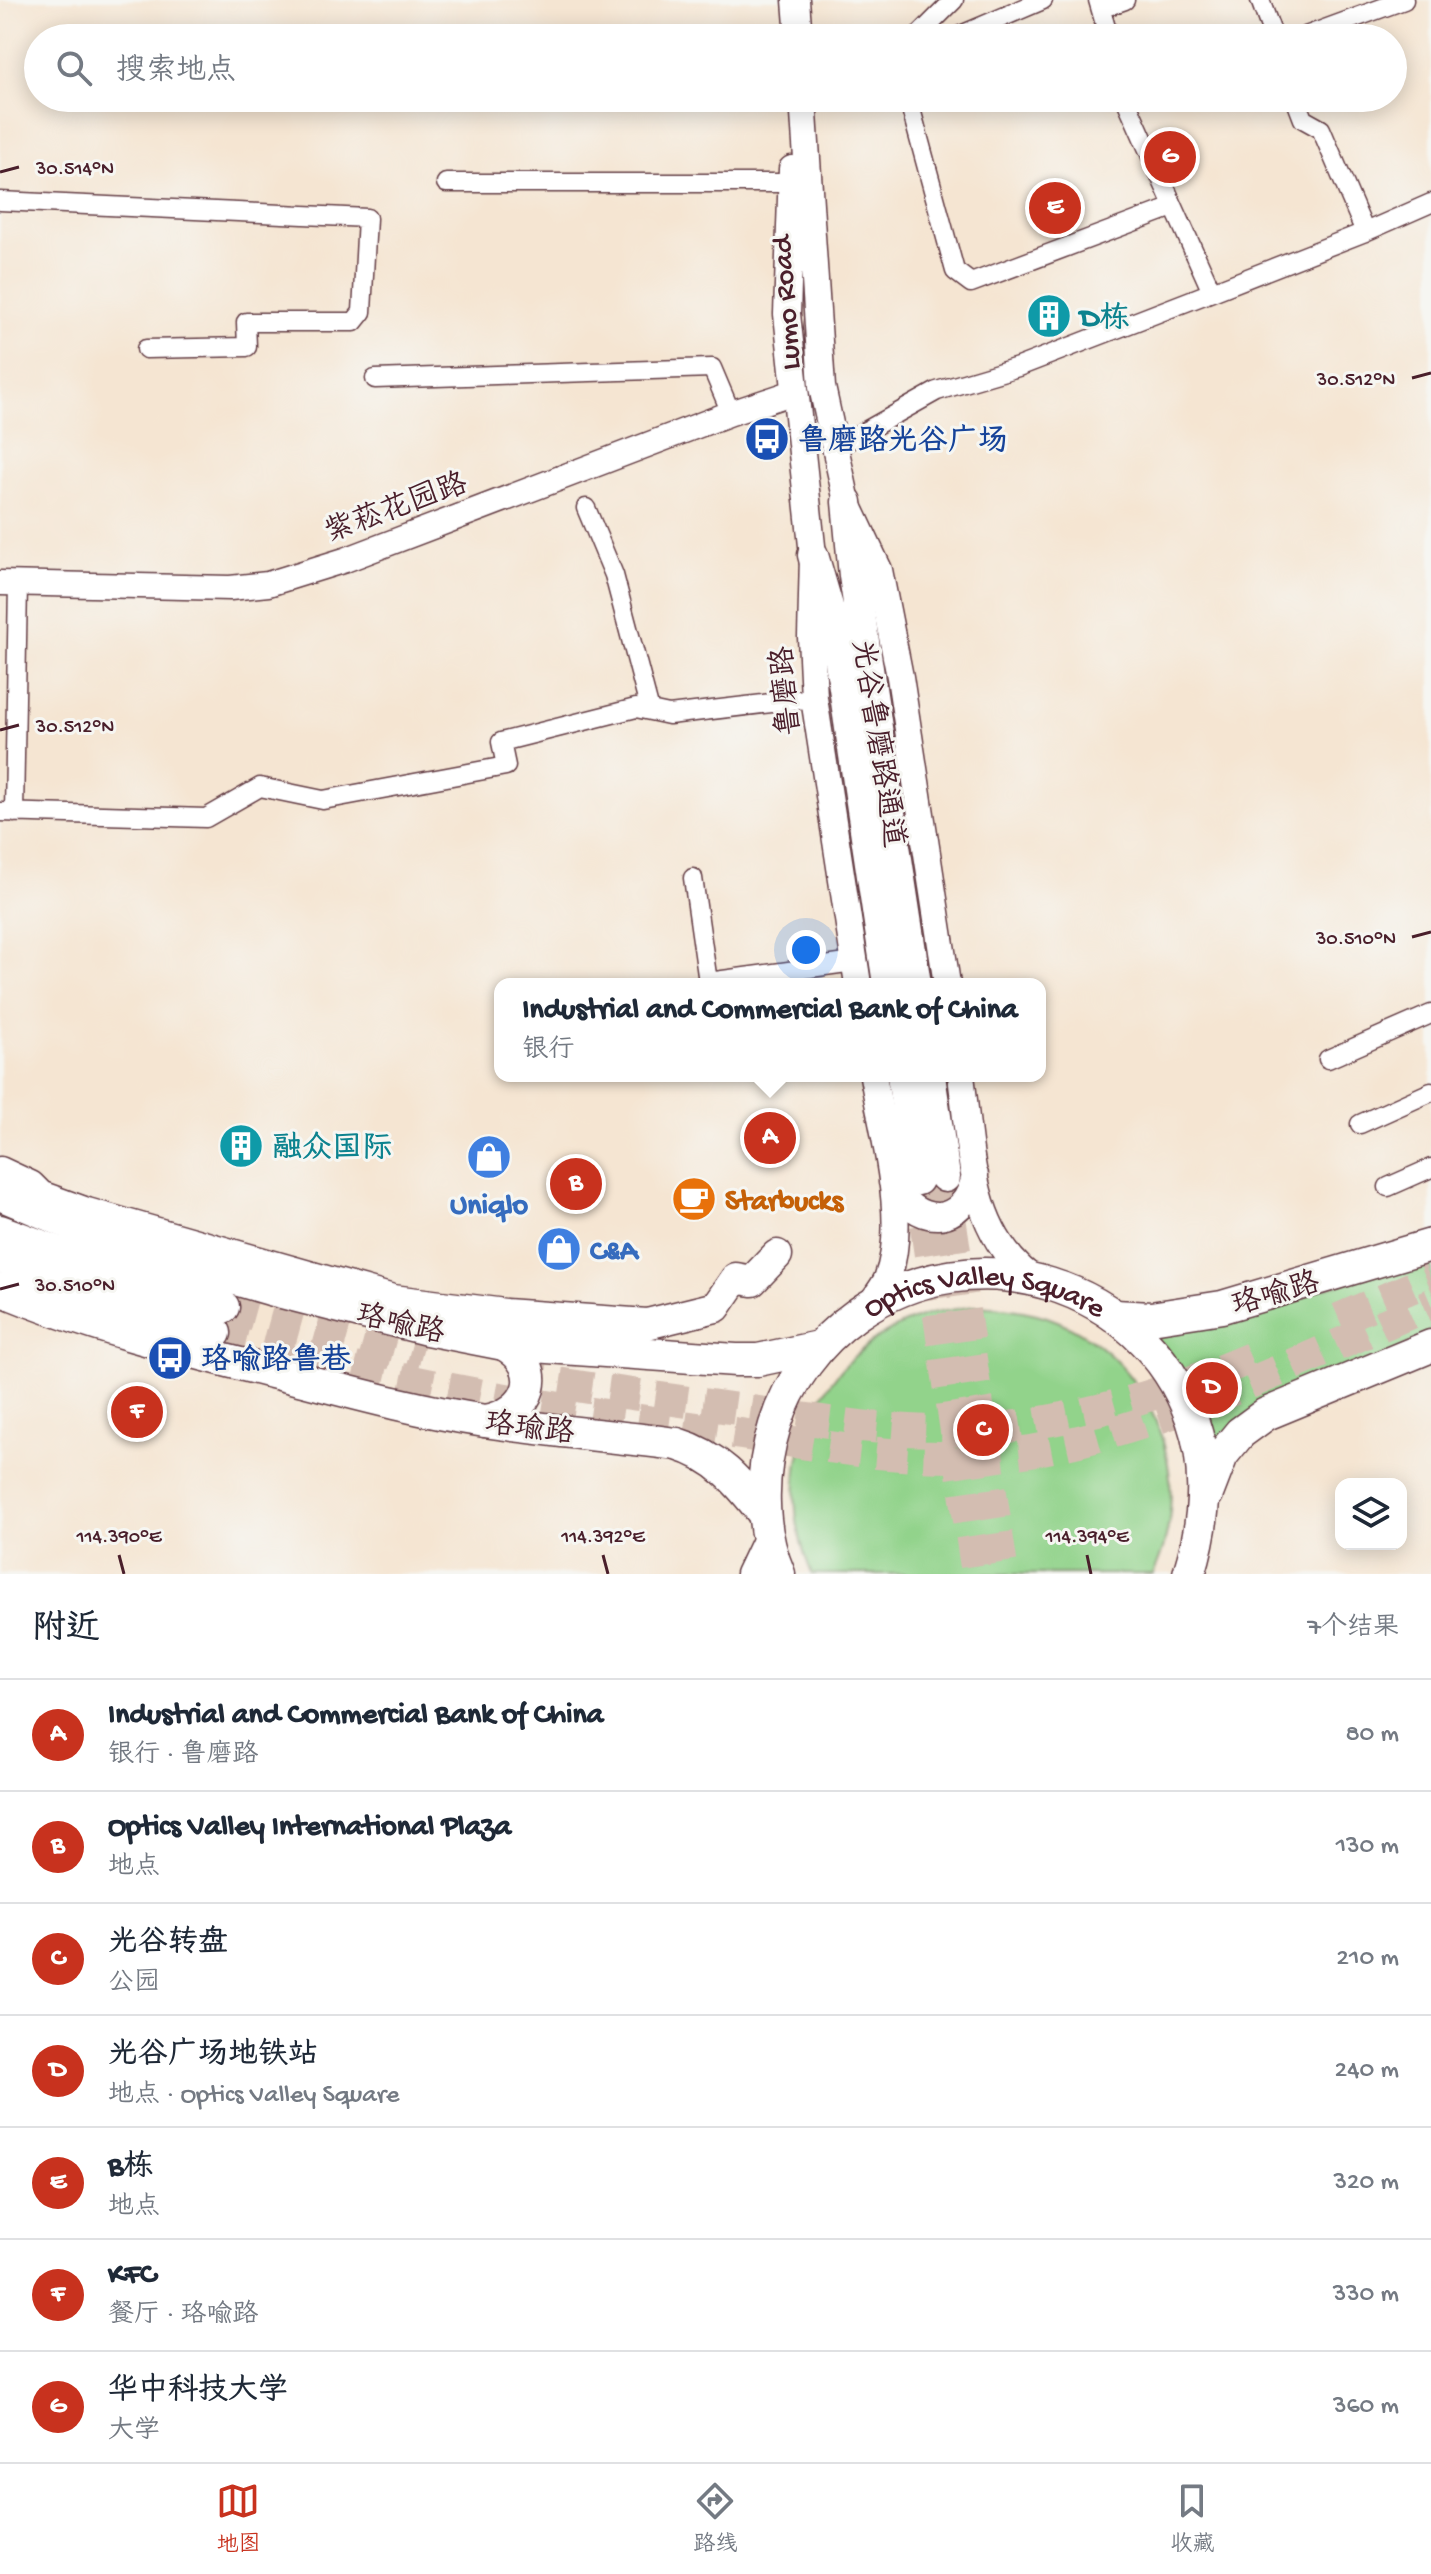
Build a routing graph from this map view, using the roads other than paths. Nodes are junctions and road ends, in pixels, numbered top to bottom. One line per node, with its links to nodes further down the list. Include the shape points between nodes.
1 (781, 0): 10 (main road)
2 (796, 0): 11 (main road)
3 (954, 0): 12 (street)
4 (1043, 0): 13 (street)
5 (1098, 0): 14 (street)
6 (1104, 0): 7 (street, via 1111,5)
7 (1125, 0)
8 (1260, 0): 15 (street)
9 (1404, 0): 16 (street)
10 (782, 24)
11 (798, 24)
12 (930, 24)
13 (987, 24)
14 (1105, 24)
15 (1269, 24)
16 (1338, 24)
17 (788, 112): 23 (main road, Lumo Road)
18 (804, 112): 33 (main road, Lumo Road, via 822,387)
19 (912, 112): 26 (street, via 955,271 971,283)
20 (1131, 112): 26 (street)
21 (1300, 112): 27 (street, via 1321,129)
22 (446, 183): 23 (street)
23 (793, 183): 31 (main road, Lumo Road, via 787,314)
24 (0, 201): 29 (street, via 367,218 362,312 354,322 246,322 247,347)
25 (1431, 203): 27 (street)
26 (1173, 207): 28 (street)
27 (1365, 232): 28 (street)
28 (1212, 292): 33 (street, via 1018,367 937,391)
29 (146, 349)
30 (375, 379): 32 (street, via 712,368)
31 (794, 392): 32 (street, 紫菘花园路); 36 (main road, 鲁磨路)
32 (731, 413): 37 (street, 紫菘花园路, via 345,560 268,584 230,588)
33 (835, 448): 34 (main road, Lumo Road)
34 (847, 502): 46 (main road, 光谷鲁磨路通道); 47 (main road, via 879,570)
35 (586, 508): 39 (street, via 614,575)
36 (813, 555): 38 (main road, 鲁磨路); 45 (main road, 光谷鲁磨路通道, via 836,634)
37 (9, 583): 40 (street)
38 (814, 698): 39 (street, via 669,715); 42 (main road, 鲁磨路)
39 (650, 711): 40 (street, via 636,708 501,742 506,766 323,800 260,787 206,818)
40 (7, 813)
41 (693, 878): 43 (street)
42 (856, 973): 44 (street)
43 (706, 978)
44 (782, 978)
45 (887, 978)
46 (915, 978)
47 (946, 978)
48 (1431, 1014): 49 (street)
49 (1328, 1059)
50 (876, 1082): 58 (main road)
51 (904, 1082): 58 (main road)
52 (930, 1082): 58 (main road)
53 (959, 1082): 58 (main road)
54 (1431, 1092): 55 (street)
55 (1360, 1124)
56 (1431, 1168): 59 (street)
57 (0, 1172): 63 (main road, via 40,1196 87,1213 393,1300 505,1314 647,1324 716,1307 736,1278 752,1281)
58 (932, 1178): 65 (main road, via 980,1201 994,1236); 67 (main road, via 895,1215 894,1257 886,1282)
59 (1388, 1187)
60 (0, 1194): 69 (highway, 珞喻路, via 126,1247 270,1289)
61 (0, 1231): 64 (highway, via 142,1283 219,1320 133,1307)
62 (1431, 1245): 68 (highway, 珞喻路, via 1222,1307 1151,1318)
63 (777, 1255)
64 (0, 1256)
65 (1032, 1278): 67 (highway, Optics Valley Square, via 999,1273 932,1279); 68 (highway, Optics Valley Square)
66 (0, 1289): 72 (highway, 珞瑜路, via 114,1330)
67 (870, 1305): 71 (highway, Optics Valley Square)
68 (1115, 1316): 73 (highway, Optics Valley Square, via 1148,1345 1174,1380 1192,1419 1202,1461)
69 (504, 1344): 71 (highway, 珞喻路, via 736,1360); 72 (highway, via 525,1364 527,1393 516,1410)
70 (1431, 1346): 73 (highway, via 1266,1414 1222,1455)
71 (819, 1347): 74 (highway, Optics Valley Square, via 780,1408 764,1478)
72 (485, 1421): 74 (highway, 珞瑜路, via 697,1450 727,1471)
73 (1204, 1505): 77 (highway, Optics Valley Square)
74 (766, 1525): 75 (main road); 76 (highway, Optics Valley Square)
75 (749, 1574)
76 (779, 1574)
77 (1189, 1574)

